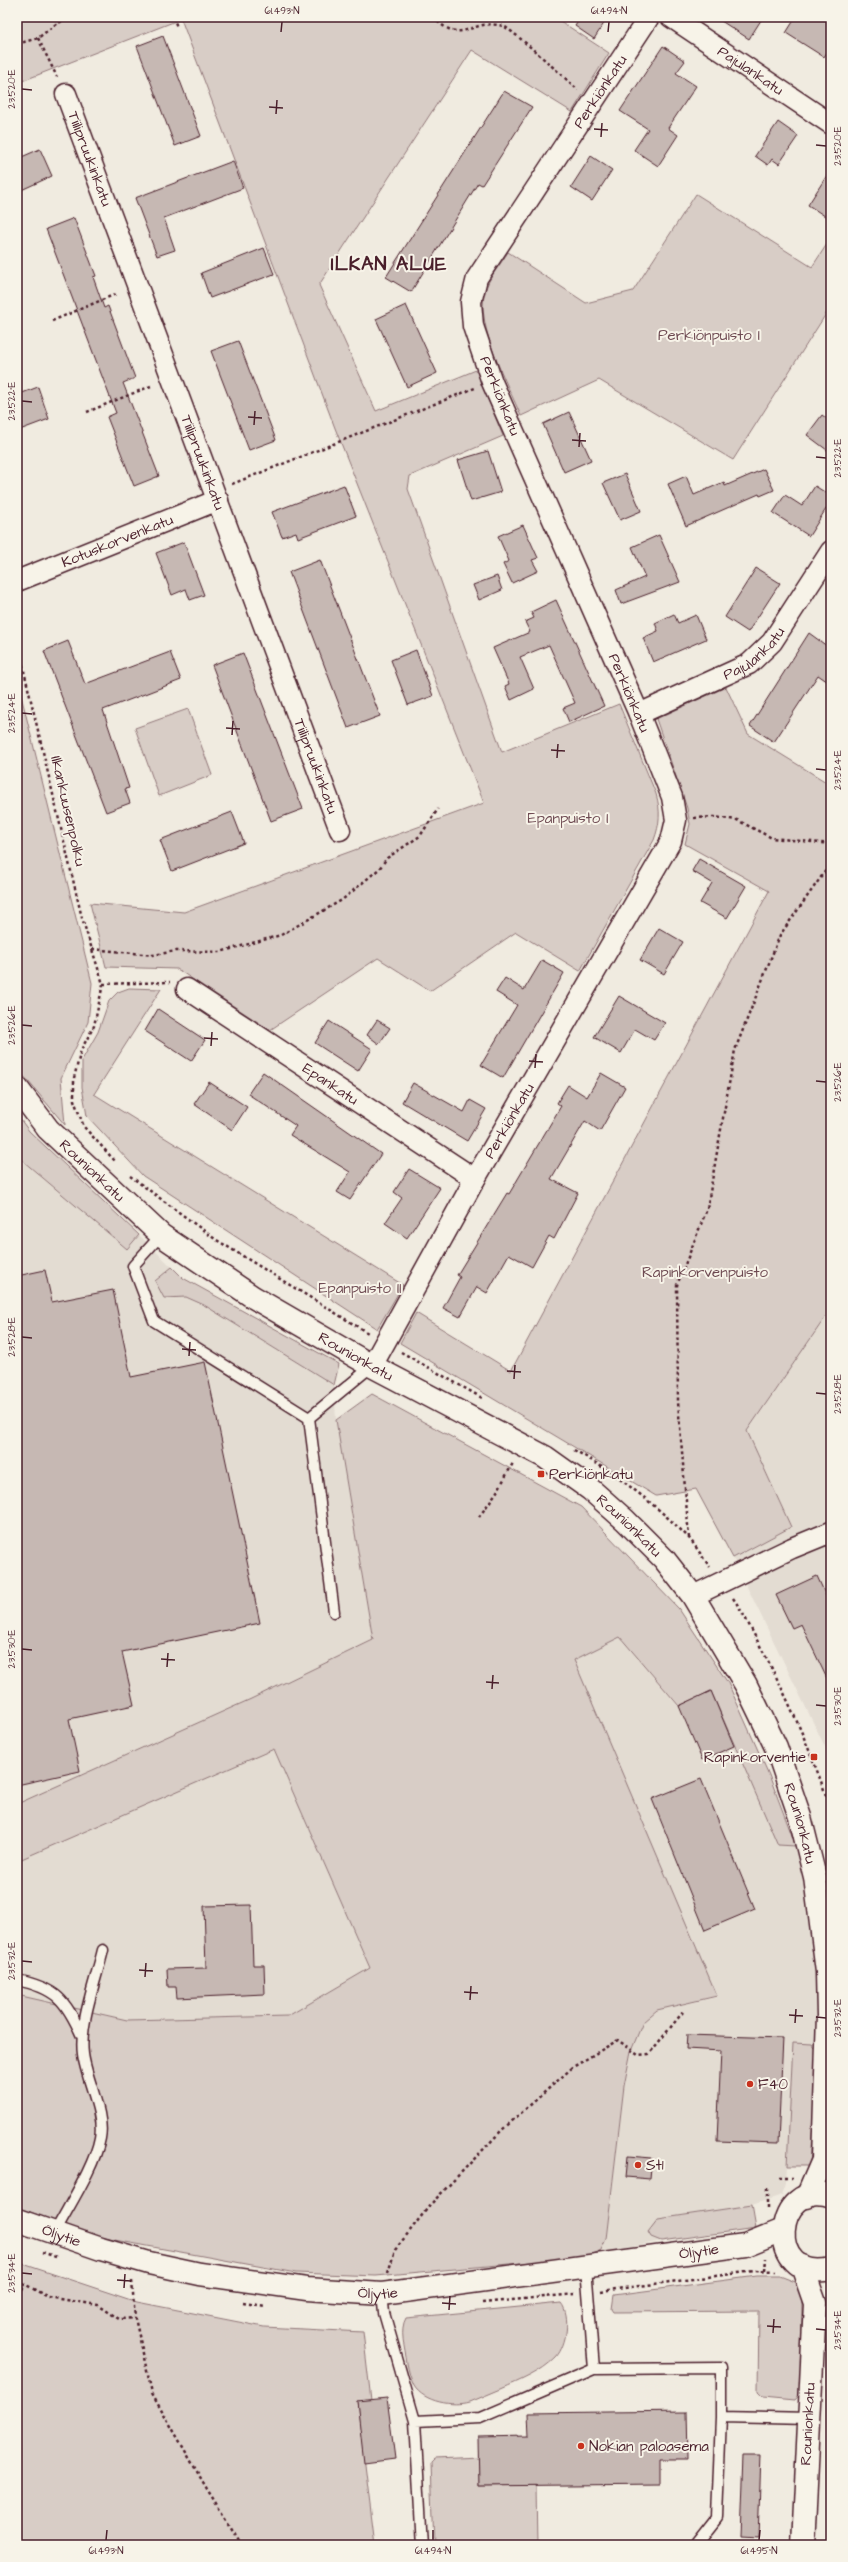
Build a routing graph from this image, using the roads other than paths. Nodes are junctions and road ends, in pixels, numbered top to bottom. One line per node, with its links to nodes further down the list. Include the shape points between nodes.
1 (649, 17): 8 (street, Perkiönkatu, via 477,278 470,302 473,326 492,382)
2 (670, 17): 4 (street, Pajulankatu)
3 (66, 94): 5 (street, Tiilipruukinkatu)
4 (831, 124)
5 (216, 496): 7 (street, Kotuskorvenkatu); 9 (street, Tiilipruukinkatu)
6 (831, 550): 8 (street, Pajulankatu, via 772,642 749,664)
7 (17, 581)
8 (639, 714): 12 (street, Perkiönkatu, via 672,797 676,820 671,841)
9 (340, 830)
10 (187, 989): 12 (street, Epankatu)
11 (17, 1088): 13 (main road, Rounionkatu, via 48,1129)
12 (475, 1179): 14 (street, Perkiönkatu)
13 (161, 1235): 14 (main road, Rounionkatu, via 253,1297); 15 (lane, via 133,1266 154,1321)
14 (372, 1366): 15 (lane); 17 (main road, Rounionkatu, via 545,1457 590,1489 664,1559)
15 (309, 1418): 18 (lane)
16 (831, 1532): 17 (street)
17 (693, 1596): 22 (main road, Rounionkatu, via 746,1685 776,1747 800,1817 815,1877 827,1972)
18 (334, 1612)
19 (103, 1950): 21 (lane)
20 (17, 1980): 21 (lane, via 40,1985 57,1995 70,2010)
21 (82, 2036): 28 (lane, via 83,2054 100,2136 96,2151)
22 (823, 2160): 23 (main road, Rounionkatu); 24 (main road, Rounionkatu)
23 (831, 2181)
24 (807, 2197): 25 (main road); 27 (main road, via 790,2210)
25 (831, 2197)
26 (17, 2220): 28 (main road, Öljytie)
27 (782, 2230): 29 (main road, Öljytie); 30 (main road, Rounionkatu)
28 (54, 2234): 34 (main road, Öljytie, via 149,2263 200,2274 307,2290)
29 (745, 2245): 30 (main road, Öljytie); 31 (main road, Öljytie)
30 (794, 2258): 32 (main road, Öljytie, via 812,2270); 35 (main road, Rounionkatu)
31 (586, 2267): 34 (main road, Öljytie); 36 (lane)
32 (831, 2269)
33 (831, 2272): 35 (main road, Rounionkatu)
34 (382, 2294): 39 (lane, via 384,2314)
35 (815, 2303): 38 (main road, Rounionkatu)
36 (594, 2369): 37 (lane, via 721,2368); 39 (lane, via 480,2418)
37 (721, 2417): 38 (lane); 41 (lane, via 717,2517)
38 (808, 2419): 42 (main road, Rounionkatu)
39 (415, 2421): 40 (lane)
40 (422, 2545)
41 (695, 2545)
42 (803, 2545)

